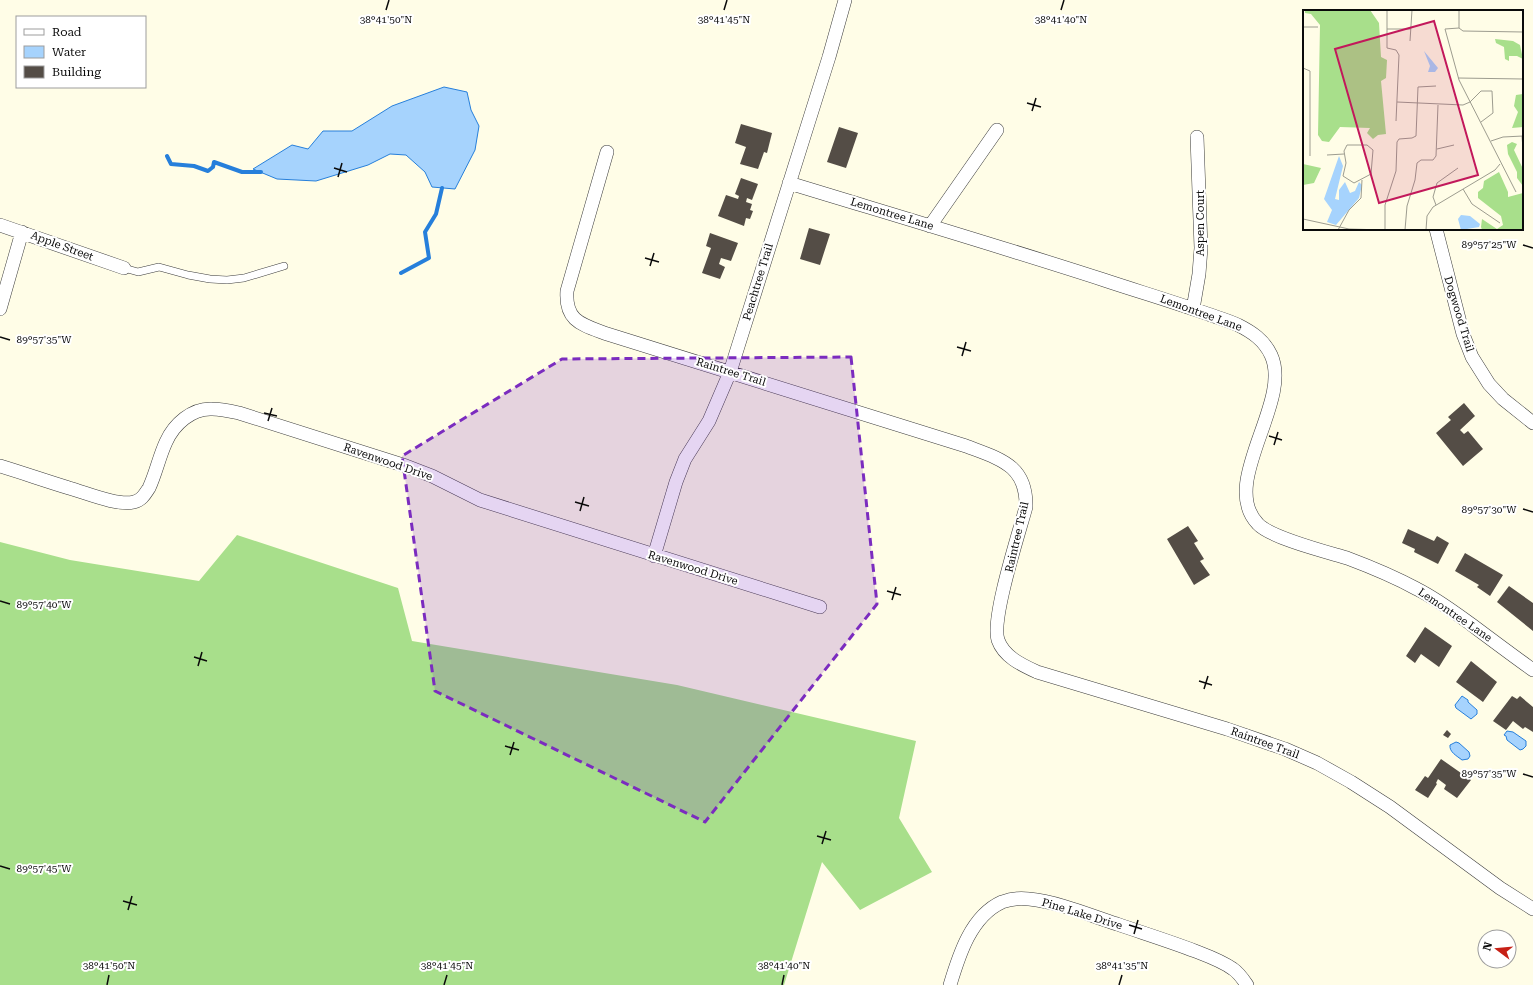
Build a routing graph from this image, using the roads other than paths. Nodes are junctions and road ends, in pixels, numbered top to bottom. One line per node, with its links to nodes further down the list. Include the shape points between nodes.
1 (845, 0): 5 (street, Peachtree Trail)
2 (997, 130): 7 (street)
3 (1197, 137): 12 (street, Aspen Court, via 1201,248)
4 (607, 152): 14 (street, Raintree Trail, via 567,291 568,310 583,325)
5 (789, 183): 7 (street, Lemontree Lane); 14 (street, Peachtree Trail)
6 (0, 225): 9 (street, Apple Street)
7 (930, 226): 12 (street, Lemontree Lane)
8 (1436, 230): 15 (street, Dogwood Trail, via 1463,334 1472,357 1503,399)
9 (22, 232): 11 (street, Apple Street); 13 (street)
10 (284, 266): 11 (lane, via 227,280 159,268 138,272)
11 (124, 268)
12 (1194, 309): 19 (street, Lemontree Lane, via 1235,324 1253,334 1266,346 1274,363 1274,389 1246,487 1250,512 1257,524 1276,535 1351,560 1420,590)
13 (0, 310)
14 (730, 372): 17 (street, Peachtree Trail, via 708,421 685,459); 20 (street, Raintree Trail, via 966,446 996,458 1019,474 1024,483 1026,507 1000,603 997,635 1004,650 1019,663 1037,672 1227,729 1286,749 1317,763 1390,807 1500,888)
15 (1533, 423)
16 (0, 466): 17 (street, Ravenwood Drive, via 127,503 138,500 146,493 166,442 174,428 185,417 204,409 222,410 239,413 406,466 480,500)
17 (654, 556): 18 (street, Ravenwood Drive)
18 (820, 607)
19 (1533, 670)
20 (1533, 909)
21 (950, 985): 22 (street, Pine Lake Drive, via 965,945 983,916 1003,902 1028,898 1078,911 1213,958 1233,969)
22 (1247, 985)

